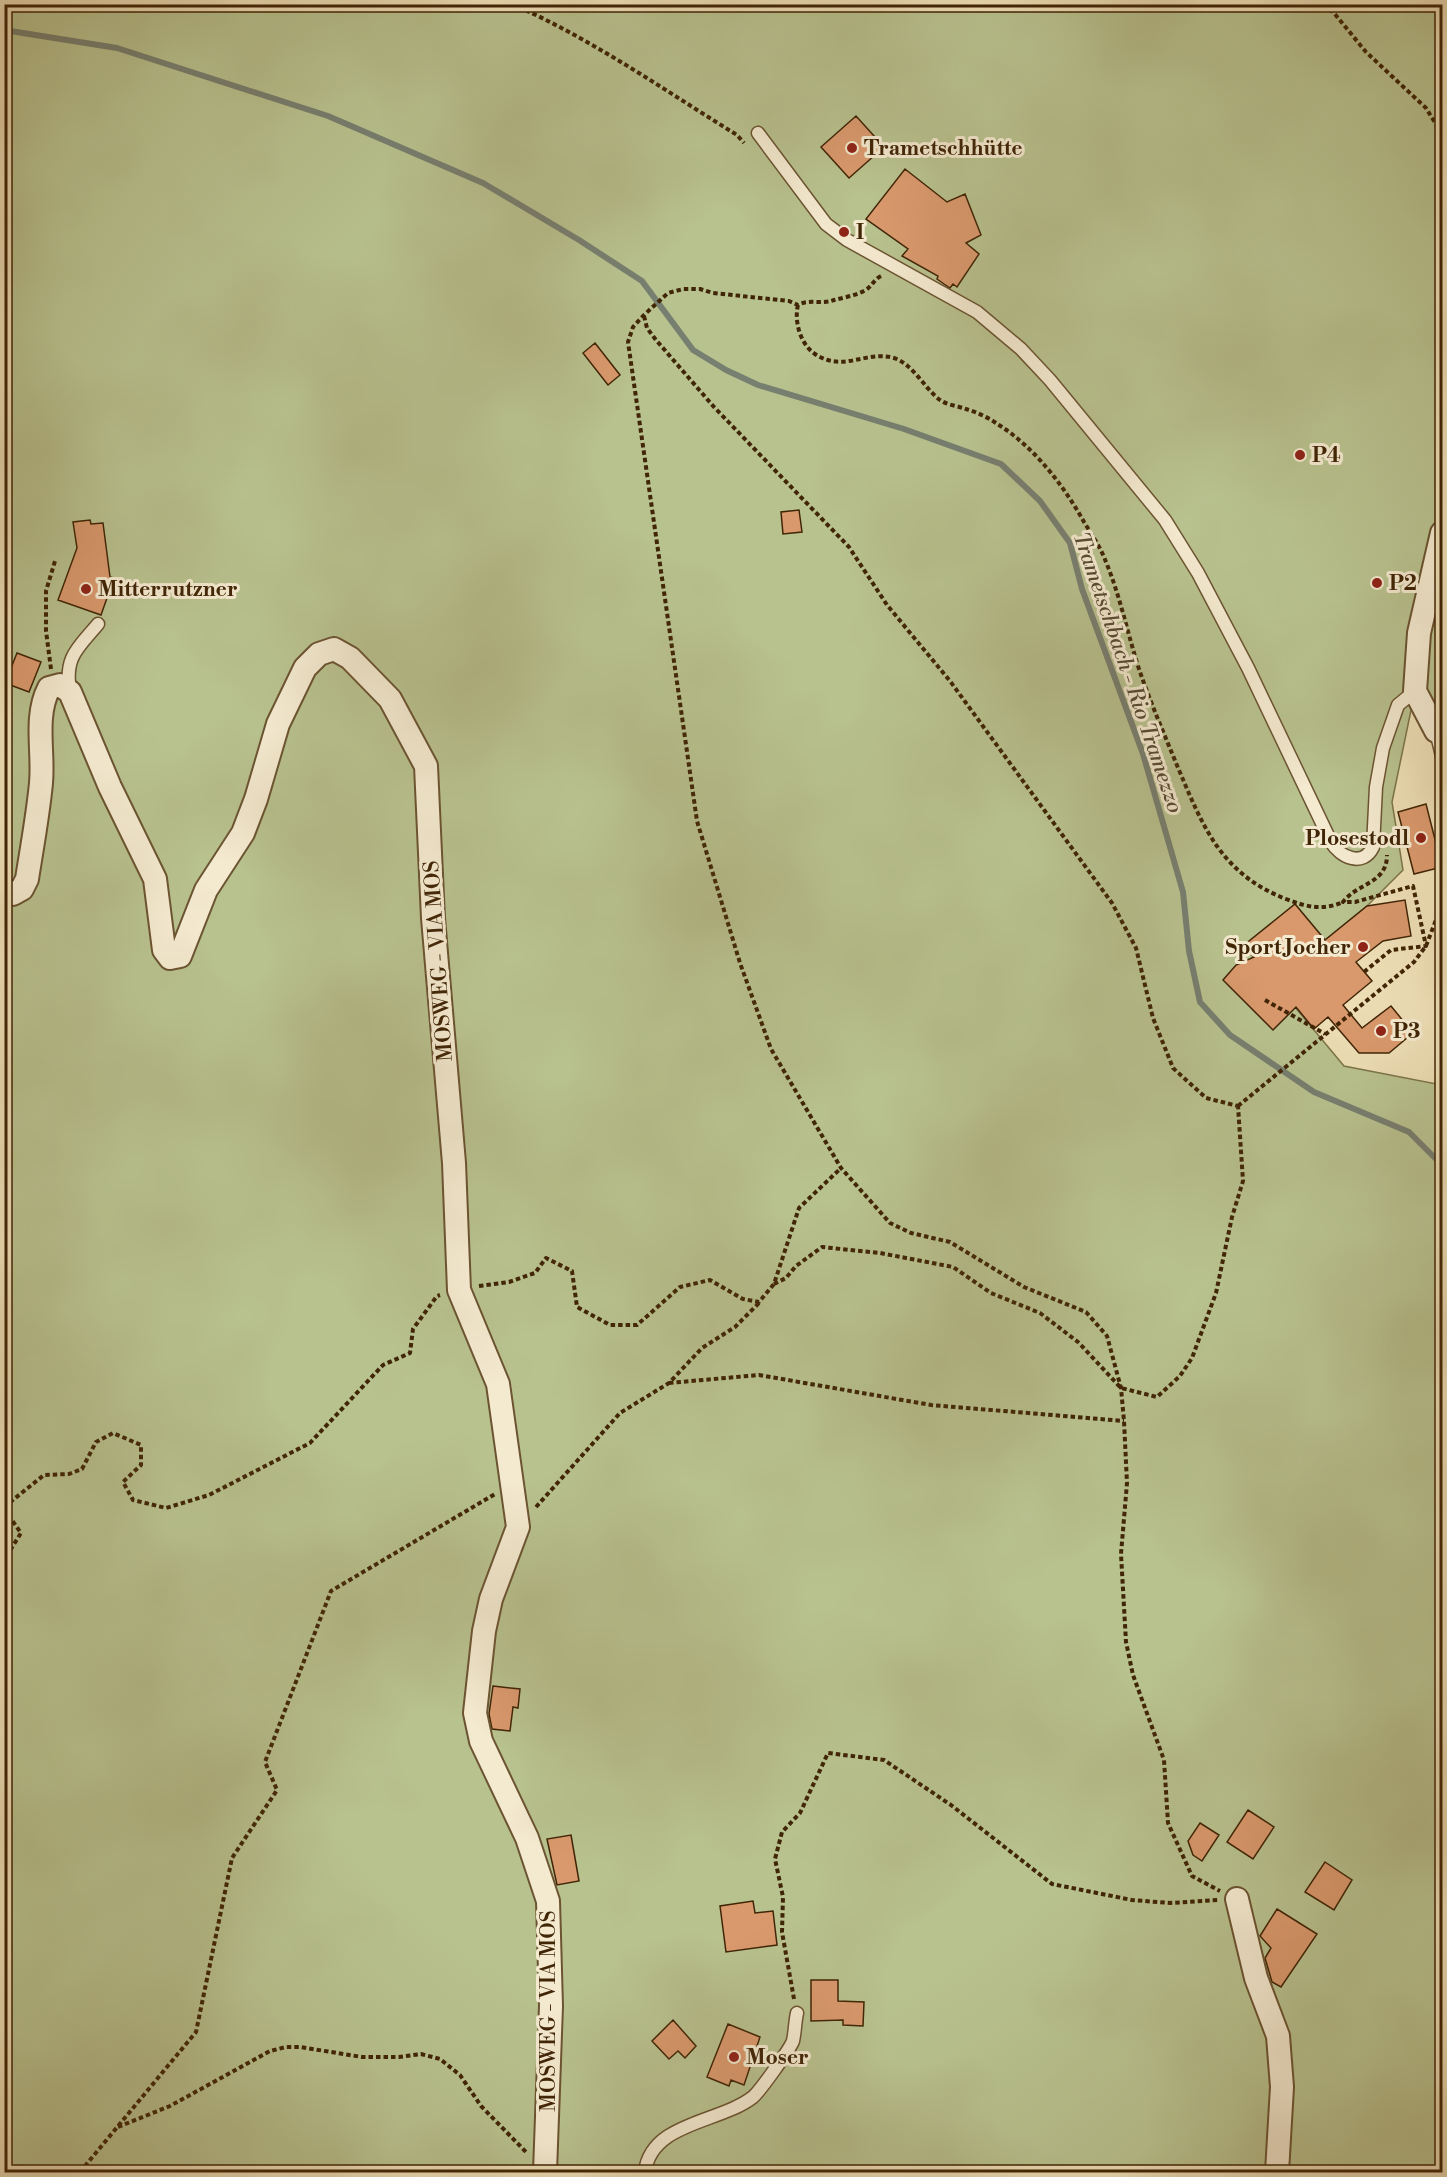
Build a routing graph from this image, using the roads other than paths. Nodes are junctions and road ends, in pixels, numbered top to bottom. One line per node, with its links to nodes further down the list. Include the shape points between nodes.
1 (758, 133): 5 (lane, via 826,225 976,312 1021,349 1165,520 1198,573 1253,678 1337,851 1346,857 1365,858 1370,854 1375,838 1376,787 1383,748 1398,705)
2 (1443, 533): 5 (street, via 1419,633)
3 (98, 624): 4 (lane, via 70,658)
4 (62, 690): 8 (street, via 50,688 43,700 41,782 27,879 14,894); 11 (street, MOSWEG - VIA MOS, via 155,879 164,950 170,958 180,956 206,890 243,833 278,724 305,668 319,654 333,649 351,658 390,699 426,766 459,1290 498,1384 518,1527 491,1599 475,1713 481,1741 526,1838 548,1901 551,2006)
5 (1415, 691): 6 (street)
6 (1439, 733): 7 (lane)
7 (1443, 756)
8 (4, 890)
9 (1237, 1899): 13 (street, via 1256,1978 1278,2036 1282,2087)
10 (797, 2013): 12 (lane, via 792,2043 754,2096 662,2140)
11 (545, 2172)
12 (645, 2172)
13 (1276, 2172)

